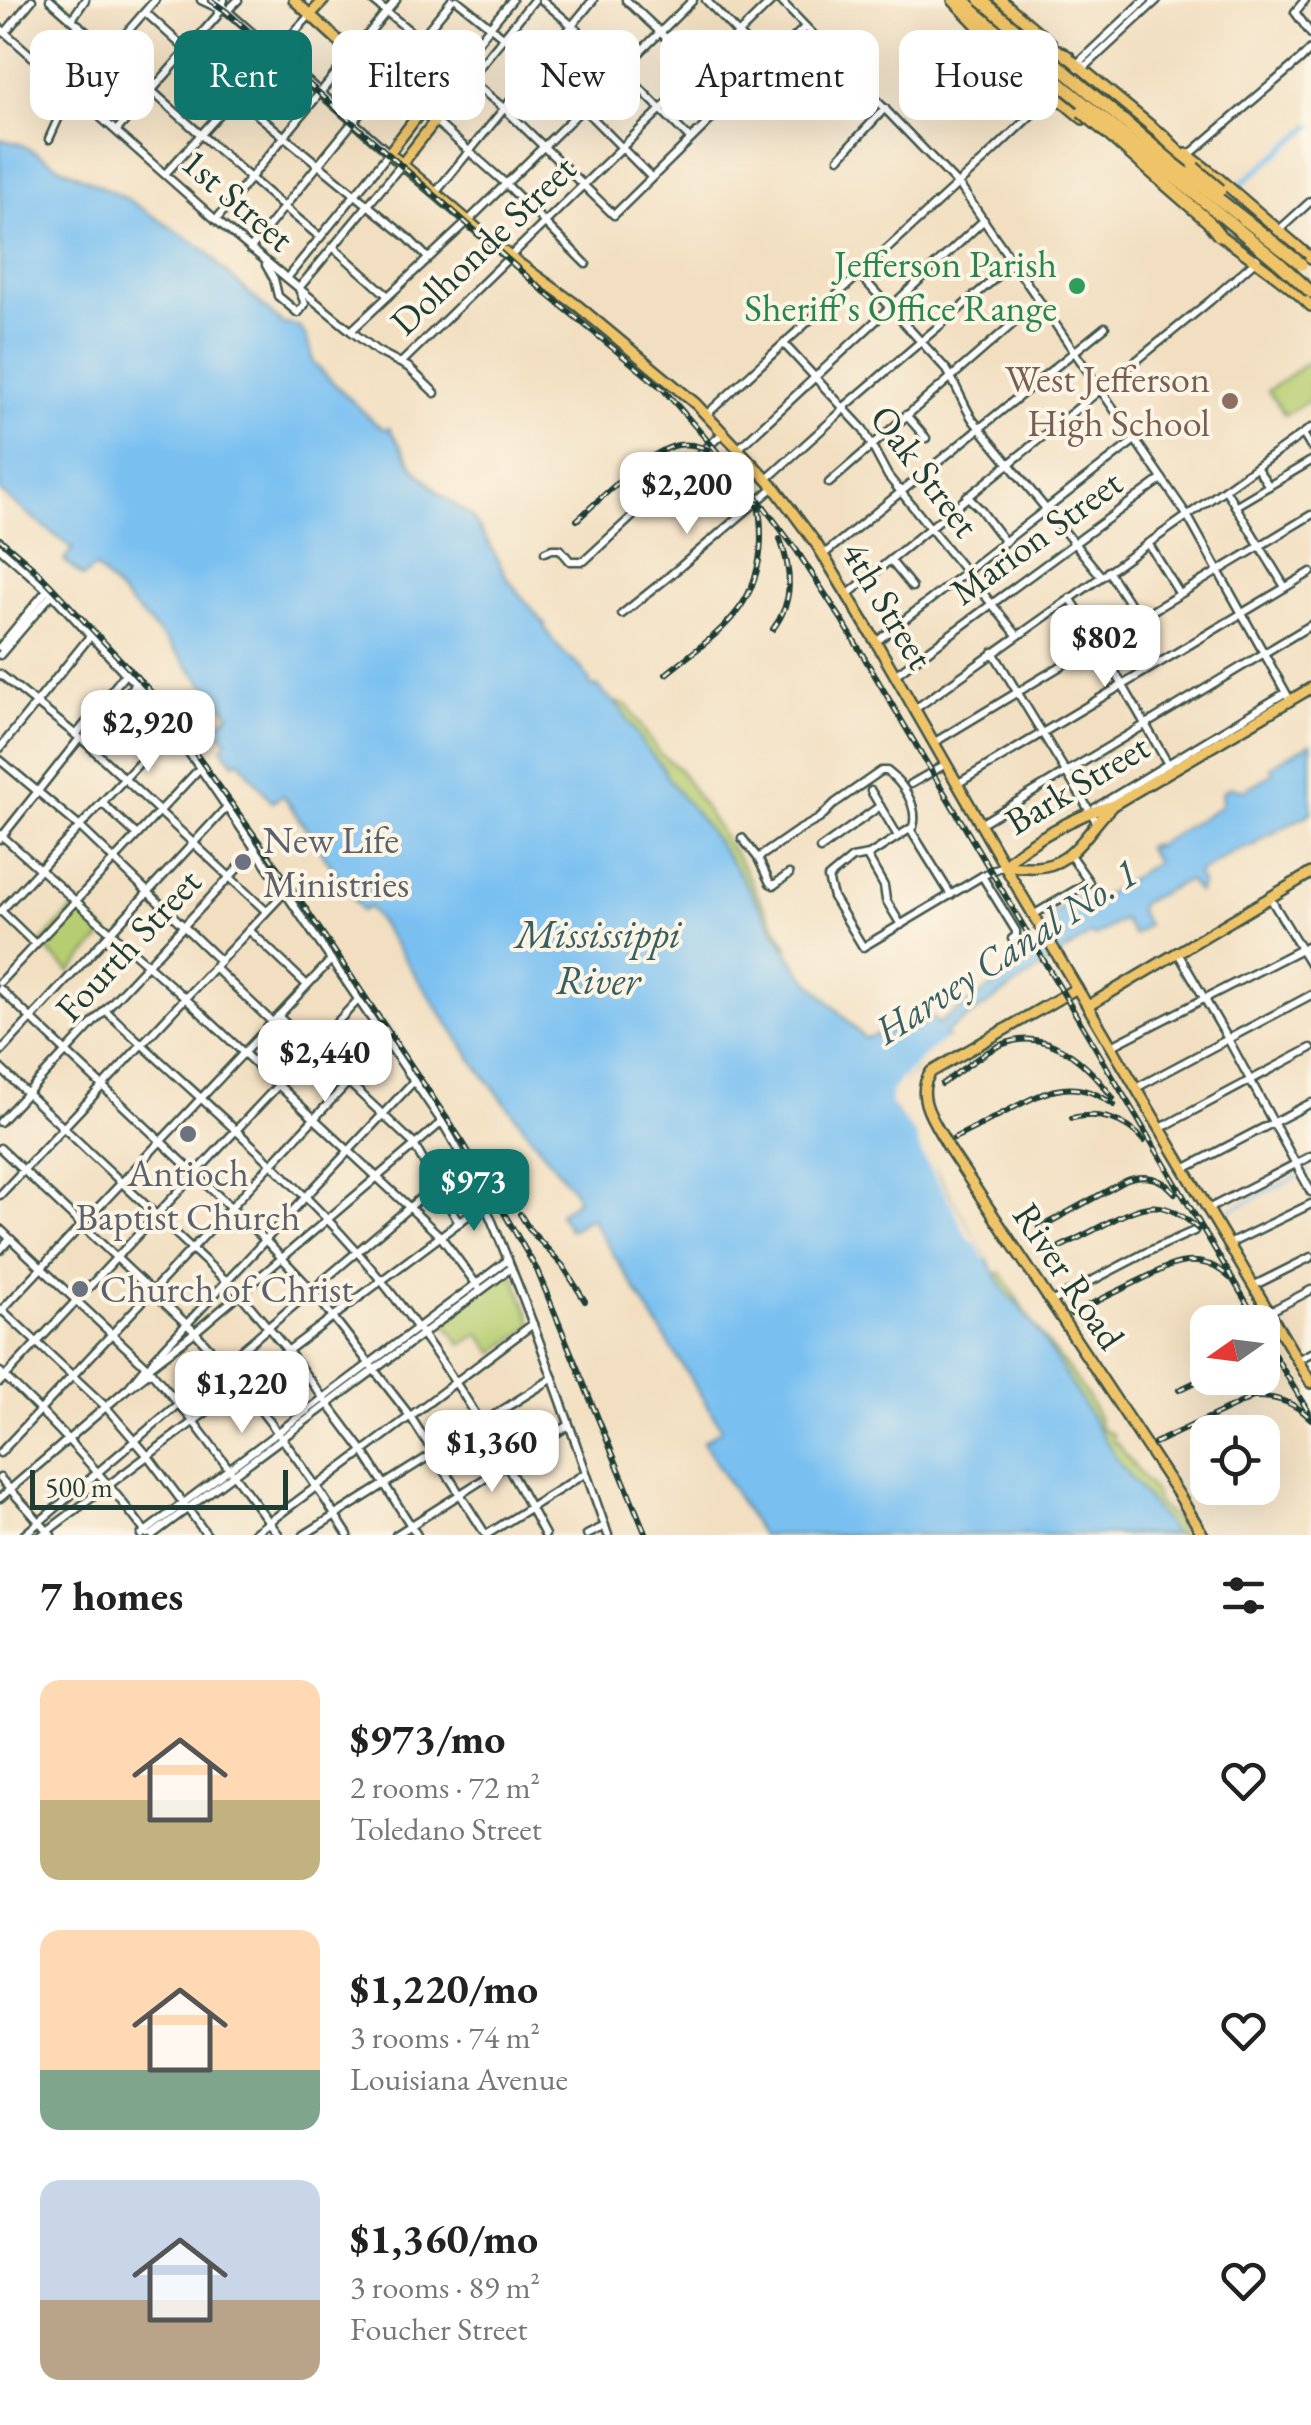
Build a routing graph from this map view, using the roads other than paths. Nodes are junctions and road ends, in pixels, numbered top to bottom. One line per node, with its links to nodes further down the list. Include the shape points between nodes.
1 (32, 0): 38 (street)
2 (50, 0): 33 (street)
3 (85, 0): 33 (street)
4 (155, 0): 30 (street)
5 (201, 0): 29 (street, 4th Street)
6 (238, 0): 29 (street)
7 (294, 0): 32 (main road)
8 (324, 0): 32 (main road)
9 (372, 0): 31 (street)
10 (396, 0): 31 (street)
11 (455, 0): 35 (street); 47 (street)
12 (512, 0): 35 (street)
13 (534, 0): 61 (street)
14 (542, 0): 34 (street)
15 (592, 0): 34 (street)
16 (626, 0): 57 (street)
17 (693, 0): 50 (street)
18 (706, 0): 51 (street)
19 (777, 0): 36 (street); 52 (street, Dolhonde Street)
20 (946, 0): 54 (main road)
21 (954, 0): 55 (highway)
22 (963, 0): 56 (highway)
23 (981, 0): 141 (highway, bridge, via 1174,164)
24 (991, 0): 67 (highway, bridge)
25 (1001, 0): 67 (main road)
26 (1145, 0): 37 (street)
27 (1157, 0): 63 (street)
28 (1306, 0): 59 (street, via 1296,14)
29 (221, 5): 42 (street); 43 (street, 4th Street)
30 (144, 12): 41 (street); 62 (street)
31 (386, 12): 45 (street); 46 (street)
32 (310, 15): 44 (street); 60 (main road)
33 (75, 22): 39 (street); 40 (street)
34 (572, 25): 48 (street); 49 (street)
35 (491, 26): 58 (street); 61 (street)
36 (806, 27): 53 (street); 83 (street)
37 (1115, 28): 63 (street); 70 (street)
38 (3, 30): 66 (street, 1st Street)
39 (69, 30)
40 (84, 30)
41 (128, 30)
42 (204, 30)
43 (249, 30)
44 (297, 30)
45 (371, 30)
46 (409, 30)
47 (428, 30)
48 (568, 30)
49 (578, 30)
50 (662, 30)
51 (735, 30)
52 (743, 30)
53 (803, 30)
54 (980, 30)
55 (984, 30)
56 (997, 30)
57 (660, 32): 65 (street)
58 (485, 33)
59 (1311, 34)
60 (332, 35)
61 (504, 36): 68 (street)
62 (174, 38)
63 (1108, 46): 70 (street)
64 (1311, 48): 113 (street)
65 (640, 51)
66 (30, 54)
67 (1068, 57): 70 (main road)
68 (485, 59)
69 (174, 64): 75 (street)
70 (1080, 66): 73 (main road); 78 (street)
71 (332, 76): 80 (street)
72 (1058, 82): 151 (highway, bridge, via 1278,262)
73 (1100, 84): 86 (main road, via 1078,88); 104 (main road)
74 (312, 87): 80 (street, 4th Street)
75 (154, 88)
76 (640, 88): 85 (street)
77 (1058, 89): 133 (highway, bridge)
78 (1058, 89)
79 (154, 92): 103 (street)
80 (318, 92): 101 (street, 4th Street); 105 (street)
81 (485, 92): 84 (street)
82 (1058, 96): 86 (main road)
83 (885, 108): 114 (street); 121 (street)
84 (504, 109): 108 (street); 111 (street)
85 (660, 109)
86 (1074, 110): 109 (main road)
87 (660, 111): 110 (street, Dolhonde Street)
88 (58, 120): 106 (street)
89 (105, 120): 102 (street, 1st Street)
90 (126, 120): 102 (street)
91 (214, 120): 103 (street)
92 (265, 120): 105 (street)
93 (355, 120): 101 (street)
94 (414, 120): 112 (main road)
95 (570, 120): 108 (street)
96 (595, 120): 110 (street)
97 (671, 120): 107 (street)
98 (711, 120): 107 (street)
99 (1026, 120): 121 (street)
100 (435, 121): 111 (street); 115 (main road)
101 (353, 123): 112 (street, 4th Street); 116 (street)
102 (117, 130): 117 (street, 1st Street)
103 (201, 134): 117 (street); 119 (street)
104 (1161, 134): 113 (highway)
105 (283, 136): 116 (street); 119 (street)
106 (49, 139)
107 (691, 139): 118 (street)
108 (544, 145): 120 (street); 122 (street)
109 (1116, 147): 133 (main road); 151 (highway, bridge, via 1142,160)
110 (622, 148): 118 (street); 122 (street, Dolhonde Street)
111 (470, 150): 120 (street); 123 (street)
112 (388, 153): 115 (main road, 4th Street); 124 (street)
113 (1186, 157): 132 (main road); 141 (highway, bridge)
114 (839, 158)
115 (402, 164): 123 (main road, 4th Street); 126 (street)
116 (319, 165): 124 (street); 127 (street)
117 (165, 174): 128 (street, 1st Street)
118 (651, 177): 122 (street, via 614,214)
119 (248, 179): 127 (street); 128 (street)
120 (505, 183): 129 (street); 131 (street)
121 (958, 184): 130 (street); 145 (street)
122 (583, 186): 131 (street, Dolhonde Street)
123 (436, 192): 129 (main road, 4th Street)
124 (355, 195): 126 (street); 134 (street)
125 (1311, 202): 132 (street)
126 (367, 205): 135 (street); 139 (street)
127 (284, 208): 134 (street); 136 (street)
128 (216, 220): 136 (street, 1st Street)
129 (468, 220): 138 (main road, 4th Street); 139 (street)
130 (984, 220): 142 (street); 153 (street)
131 (545, 223): 138 (street, Dolhonde Street); 144 (street)
132 (1279, 230): 137 (main road); 143 (street)
133 (1219, 235): 143 (main road)
134 (320, 237): 147 (street)
135 (333, 248): 149 (street); 150 (street)
136 (250, 249): 140 (street, 1st Street)
137 (1300, 249): 141 (main road); 148 (main road, via 1280,256)
138 (510, 257): 159 (street, Dolhonde Street); 165 (main road, 4th Street)
139 (428, 258): 150 (street)
140 (264, 259): 147 (street, 1st Street); 149 (street, via 278,296 298,313 305,304)
141 (1306, 261): 146 (highway, bridge)
142 (1013, 262): 152 (street); 156 (street)
143 (1254, 262): 148 (main road); 162 (street)
144 (586, 264)
145 (860, 274): 153 (street); 157 (street)
146 (1311, 274)
147 (287, 278): 149 (street, 1st Street)
148 (1279, 278): 151 (main road)
149 (299, 288): 155 (street, 1st Street)
150 (388, 296): 155 (street)
151 (1311, 299)
152 (1039, 301): 158 (street); 160 (street)
153 (890, 308): 156 (street); 161 (street)
154 (1105, 327): 158 (street)
155 (351, 332): 159 (street, 1st Street)
156 (920, 342): 160 (street); 164 (street)
157 (784, 344): 161 (street, Oak Street); 165 (street)
158 (1075, 352): 162 (street); 167 (street)
159 (402, 362): 163 (street, 1st Street)
160 (950, 376): 166 (street); 167 (street)
161 (815, 377): 164 (street, Oak Street); 174 (street)
162 (1100, 389): 171 (street); 176 (street)
163 (435, 392)
164 (843, 408): 172 (street, Oak Street); 179 (street)
165 (706, 415): 169 (main road, 4th Street)
166 (906, 415): 170 (street); 172 (street)
167 (981, 429): 176 (street); 183 (street)
168 (1307, 431): 173 (street); 177 (street)
169 (724, 432): 174 (main road, 4th Street); 195 (street, via 584,561 570,561 560,549)
170 (926, 438)
171 (1135, 440): 178 (street); 186 (street)
172 (872, 444): 180 (street); 183 (street, Oak Street)
173 (1311, 447)
174 (738, 449): 179 (main road, 4th Street)
175 (1311, 460): 181 (street)
176 (1010, 464): 184 (street); 186 (street)
177 (1256, 467): 181 (street); 182 (street)
178 (1162, 479): 188 (street); 191 (street, Marion Street)
179 (770, 483): 196 (main road, 4th Street); 209 (street)
180 (829, 483)
181 (1269, 486): 185 (street)
182 (1225, 489): 185 (street); 188 (street)
183 (902, 492): 189 (street, Oak Street); 196 (street)
184 (967, 496): 189 (street); 190 (street)
185 (1235, 506): 193 (street)
186 (1047, 508): 190 (street); 191 (street)
187 (1311, 514): 193 (street)
188 (1187, 516): 192 (street); 198 (street)
189 (930, 527): 197 (street); 199 (street, Oak Street)
190 (1006, 542): 199 (street)
191 (1075, 543): 201 (street); 208 (street, Marion Street)
192 (1148, 543): 201 (street); 206 (street)
193 (1260, 546): 198 (street); 203 (street)
194 (1, 551): 204 (street)
195 (545, 552)
196 (824, 555): 205 (main road, 4th Street)
197 (891, 561): 202 (street); 205 (street)
198 (1218, 570): 206 (street); 210 (street)
199 (967, 572): 208 (street, Oak Street); 215 (street)
200 (1311, 572): 203 (street)
201 (1104, 573): 207 (street); 211 (street)
202 (912, 587)
203 (1285, 587): 210 (street)
204 (50, 592): 214 (street); 217 (street); 220 (street)
205 (847, 594): 215 (main road, 4th Street)
206 (1179, 594): 211 (street)
207 (1070, 598): 213 (street); 216 (street)
208 (992, 604): 213 (street, Oak Street); 223 (street, Marion Street)
209 (622, 614)
210 (1242, 614): 219 (street); 225 (street)
211 (1139, 618): 216 (street)
212 (1311, 625): 219 (street)
213 (1017, 635): 218 (street)
214 (91, 636): 222 (street); 229 (street)
215 (876, 642): 223 (main road, 4th Street)
216 (1098, 642): 225 (street); 227 (street)
217 (0, 647)
218 (993, 652): 227 (street); 230 (street)
219 (1264, 654): 228 (street); 231 (street)
220 (0, 656)
221 (0, 674): 229 (street)
222 (126, 674): 224 (street); 234 (street)
223 (896, 675): 230 (main road, 4th Street)
224 (135, 684): 232 (street); 234 (street)
225 (1123, 686): 231 (street); 233 (street)
226 (1311, 688): 228 (main road)
227 (1017, 692): 233 (street); 235 (street)
228 (1288, 697): 239 (street, Bark Street); 250 (main road)
229 (36, 704): 234 (street); 236 (street)
230 (916, 708): 235 (main road, 4th Street)
231 (1146, 726): 239 (street); 241 (street)
232 (170, 730): 240 (street); 242 (street)
233 (1042, 734): 241 (street); 245 (street)
234 (81, 739): 242 (street); 247 (street)
235 (935, 742): 238 (main road, 4th Street)
236 (0, 748)
237 (0, 760): 247 (street)
238 (946, 764): 244 (street); 245 (main road, 4th Street)
239 (1168, 764): 253 (street, Bark Street)
240 (200, 768): 252 (street); 254 (street)
241 (1066, 773): 253 (street); 256 (street)
242 (125, 778): 249 (street); 254 (street)
243 (900, 783): 244 (street); 248 (street); 268 (street, via 881,771)
244 (912, 784): 248 (street)
245 (957, 784): 256 (main road, 4th Street)
246 (871, 791): 251 (street)
247 (38, 792): 257 (street); 260 (street)
248 (906, 794): 258 (street, via 916,817)
249 (102, 803): 257 (street); 259 (street)
250 (1113, 805): 253 (main road); 255 (main road)
251 (880, 806): 261 (street); 264 (street)
252 (226, 808): 263 (street); 265 (street)
253 (1090, 811): 255 (street); 270 (main road, Bark Street)
254 (160, 812): 259 (street); 263 (street)
255 (1096, 823): 266 (main road)
256 (980, 824): 270 (main road, 4th Street)
257 (80, 827): 269 (street); 271 (street)
258 (910, 830): 261 (street); 278 (street)
259 (136, 835): 269 (street)
260 (1, 836): 271 (street)
261 (898, 836): 267 (street)
262 (742, 838): 268 (street)
263 (194, 844): 275 (street); 276 (street)
264 (820, 849)
265 (255, 850): 275 (street, Fourth Street); 277 (street)
266 (1070, 855): 270 (main road, via 1045,868); 283 (street, via 1089,882)
267 (867, 856): 284 (street); 284 (street, via 831,873 833,897 863,947)
268 (758, 858): 273 (street, via 774,885)
269 (114, 860): 276 (street); 280 (street)
270 (1004, 865): 274 (street); 283 (main road, 4th Street)
271 (40, 868): 280 (street); 281 (street)
272 (1311, 873): 279 (main road)
273 (789, 874)
274 (982, 876): 278 (street); 288 (street, via 1016,931)
275 (229, 878): 282 (street); 285 (street, Fourth Street)
276 (148, 893): 285 (street); 287 (street)
277 (284, 893): 282 (street); 293 (street)
278 (951, 895): 284 (street)
279 (1270, 898): 291 (street); 292 (main road)
280 (76, 901): 287 (street); 289 (street)
281 (0, 911): 289 (street)
282 (266, 911): 286 (street)
283 (1034, 915): 299 (main road, 4th Street)
284 (900, 924)
285 (183, 926): 294 (street, Fourth Street); 295 (street)
286 (249, 930): 295 (street); 297 (street)
287 (112, 932): 294 (street); 306 (street)
288 (1012, 939)
289 (35, 944): 298 (street)
290 (1311, 944): 291 (street)
291 (1301, 949): 296 (street); 302 (street)
292 (1178, 954): 302 (street); 304 (main road)
293 (331, 960): 297 (street); 303 (street)
294 (148, 964): 301 (street); 305 (street, Fourth Street)
295 (217, 964): 301 (street); 307 (street)
296 (1311, 965)
297 (307, 985): 307 (street)
298 (0, 986): 306 (street)
299 (1077, 988): 304 (main road, 4th Street); 384 (main road, River Road, via 931,1072 923,1094 950,1150)
300 (1311, 995): 308 (street)
301 (185, 998): 310 (street); 316 (street)
302 (1205, 999): 308 (street); 311 (street)
303 (358, 1000): 309 (street); 313 (street)
304 (1088, 1006): 311 (main road, 4th Street)
305 (105, 1010): 310 (street); 315 (street, Fourth Street)
306 (31, 1018): 314 (street); 315 (street)
307 (275, 1019): 313 (street); 316 (street)
308 (1228, 1039): 318 (street); 323 (street)
309 (387, 1040): 319 (street); 320 (street)
310 (142, 1044): 321 (street); 325 (street)
311 (1112, 1046): 323 (main road, 4th Street)
312 (1311, 1048): 318 (street)
313 (314, 1049): 320 (street); 322 (street)
314 (0, 1052)
315 (66, 1052): 321 (street); 324 (street, Fourth Street)
316 (244, 1052): 322 (street); 325 (street)
317 (0, 1068): 324 (street)
318 (1250, 1080): 331 (street); 333 (street)
319 (414, 1081): 327 (street); 330 (street)
320 (348, 1082): 327 (street); 328 (street)
321 (102, 1086): 332 (street); 335 (street)
322 (279, 1086): 328 (street); 334 (street)
323 (1136, 1088): 333 (main road, 4th Street)
324 (27, 1093): 329 (street, Fourth Street); 332 (street)
325 (200, 1099): 334 (street); 335 (street)
326 (1311, 1102): 331 (street)
327 (383, 1114): 336 (street); 338 (street)
328 (314, 1119): 338 (street); 341 (street)
329 (0, 1122)
330 (442, 1122): 336 (street); 340 (street)
331 (1274, 1122): 342 (street); 343 (street)
332 (63, 1128): 344 (street); 347 (street)
333 (1160, 1128): 343 (main road, 4th Street)
334 (235, 1132): 341 (street); 345 (street)
335 (161, 1141): 345 (street); 347 (street)
336 (415, 1145): 346 (street); 348 (street)
337 (0, 1148): 344 (street)
338 (348, 1151): 346 (street); 351 (street)
339 (1311, 1156): 342 (street)
340 (464, 1160): 348 (street); 352 (street)
341 (270, 1164): 351 (street); 354 (street)
342 (1296, 1164): 349 (street); 356 (street)
343 (1184, 1168): 356 (main road, 4th Street)
344 (24, 1170): 350 (street); 360 (street)
345 (196, 1175): 354 (street); 357 (street)
346 (377, 1177): 355 (street); 358 (street)
347 (122, 1182): 357 (street); 360 (street)
348 (436, 1184): 355 (street); 359 (street)
349 (1311, 1192)
350 (0, 1195)
351 (305, 1198): 358 (street); 365 (street)
352 (485, 1203): 359 (street); 373 (street)
353 (1311, 1204): 366 (street)
354 (230, 1207): 365 (street); 367 (street)
355 (410, 1208): 363 (street); 369 (street)
356 (1208, 1209): 366 (main road, 4th Street)
357 (157, 1216): 367 (street); 372 (street)
358 (328, 1219): 369 (street); 370 (street)
359 (459, 1223): 363 (street)
360 (82, 1225): 372 (street); 374 (street)
361 (0, 1230): 364 (street)
362 (1194, 1231): 384 (street)
363 (441, 1237): 376 (street); 377 (street)
364 (10, 1239): 368 (street); 374 (street)
365 (265, 1240): 370 (street); 375 (street)
366 (1228, 1244): 378 (main road, 4th Street)
367 (192, 1248): 375 (street); 380 (street)
368 (0, 1250)
369 (356, 1253): 376 (street); 379 (street)
370 (283, 1257): 379 (street); 381 (street)
371 (1311, 1257): 378 (street)
372 (117, 1258): 380 (street); 383 (street)
373 (510, 1264): 377 (street); 390 (street)
374 (41, 1268): 383 (street); 387 (street)
375 (226, 1281): 381 (street); 389 (street)
376 (381, 1282): 388 (street); 392 (street)
377 (478, 1286): 392 (street)
378 (1253, 1286): 385 (main road, 4th Street)
379 (312, 1290): 388 (street); 391 (street)
380 (152, 1291): 389 (street); 395 (street)
381 (240, 1294): 391 (street); 394 (street)
382 (1309, 1294): 386 (street)
383 (76, 1301): 395 (street); 396 (street)
384 (1050, 1302): 456 (main road, River Road)
385 (1265, 1305)
386 (1280, 1307)
387 (1, 1310): 396 (street)
388 (335, 1316): 397 (street); 401 (street)
389 (187, 1324): 394 (street); 402 (street)
390 (534, 1324): 405 (street); 406 (street)
391 (268, 1327): 397 (street); 400 (street)
392 (418, 1331): 401 (street); 406 (street)
393 (1280, 1331): 399 (main road, 4th Street)
394 (195, 1332): 400 (street); 402 (street)
395 (112, 1334): 402 (street); 403 (street)
396 (37, 1343): 403 (street); 404 (street)
397 (288, 1351): 408 (street); 409 (street)
398 (1311, 1353): 399 (street)
399 (1297, 1360): 407 (main road, 4th Street)
400 (224, 1365): 408 (street); 410 (street)
401 (373, 1365): 409 (street); 413 (street)
402 (149, 1368): 410 (street); 411 (street)
403 (72, 1376): 411 (street); 412 (street)
404 (2, 1377): 412 (street)
405 (553, 1378): 415 (street); 416 (street)
406 (456, 1382): 413 (street); 415 (street)
407 (1311, 1383)
408 (241, 1386): 414 (street); 417 (street)
409 (326, 1400): 417 (street); 420 (street)
410 (179, 1403): 414 (street); 419 (street)
411 (106, 1407): 418 (street); 419 (street)
412 (40, 1410): 418 (street); 422 (street)
413 (410, 1416): 420 (street); 421 (street)
414 (194, 1422): 423 (street); 425 (street)
415 (481, 1423): 421 (street); 424 (street)
416 (569, 1425): 424 (street); 427 (street)
417 (279, 1435): 425 (street); 431 (street)
418 (70, 1438): 426 (street); 432 (street)
419 (135, 1441): 423 (street); 426 (street)
420 (363, 1450): 429 (street); 431 (street)
421 (434, 1452): 429 (street); 433 (street)
422 (0, 1453)
423 (148, 1456): 430 (street); 435 (street)
424 (506, 1465): 433 (street); 436 (street)
425 (231, 1471): 435 (street); 439 (street)
426 (100, 1472): 430 (street); 438 (street)
427 (586, 1472): 436 (street); 441 (street)
428 (0, 1478): 432 (street)
429 (385, 1484): 437 (street); 440 (street)
430 (110, 1485): 442 (street); 443 (street)
431 (317, 1486): 437 (street); 439 (street)
432 (12, 1489): 434 (street); 438 (street)
433 (460, 1494): 440 (street); 452 (street)
434 (0, 1498)
435 (185, 1506): 443 (street); 445 (street)
436 (530, 1507): 452 (street); 453 (street)
437 (336, 1516): 448 (street); 449 (street)
438 (40, 1521): 442 (street); 444 (street)
439 (270, 1521): 446 (street); 447 (street)
440 (411, 1525): 450 (street); 451 (street)
441 (605, 1526): 454 (street); 455 (street)
442 (47, 1534)
443 (146, 1534)
444 (24, 1535)
445 (207, 1535)
446 (252, 1535)
447 (279, 1535)
448 (304, 1535)
449 (348, 1535)
450 (396, 1535)
451 (417, 1535)
452 (486, 1535)
453 (545, 1535)
454 (587, 1535)
455 (608, 1535)
456 (1202, 1535)

